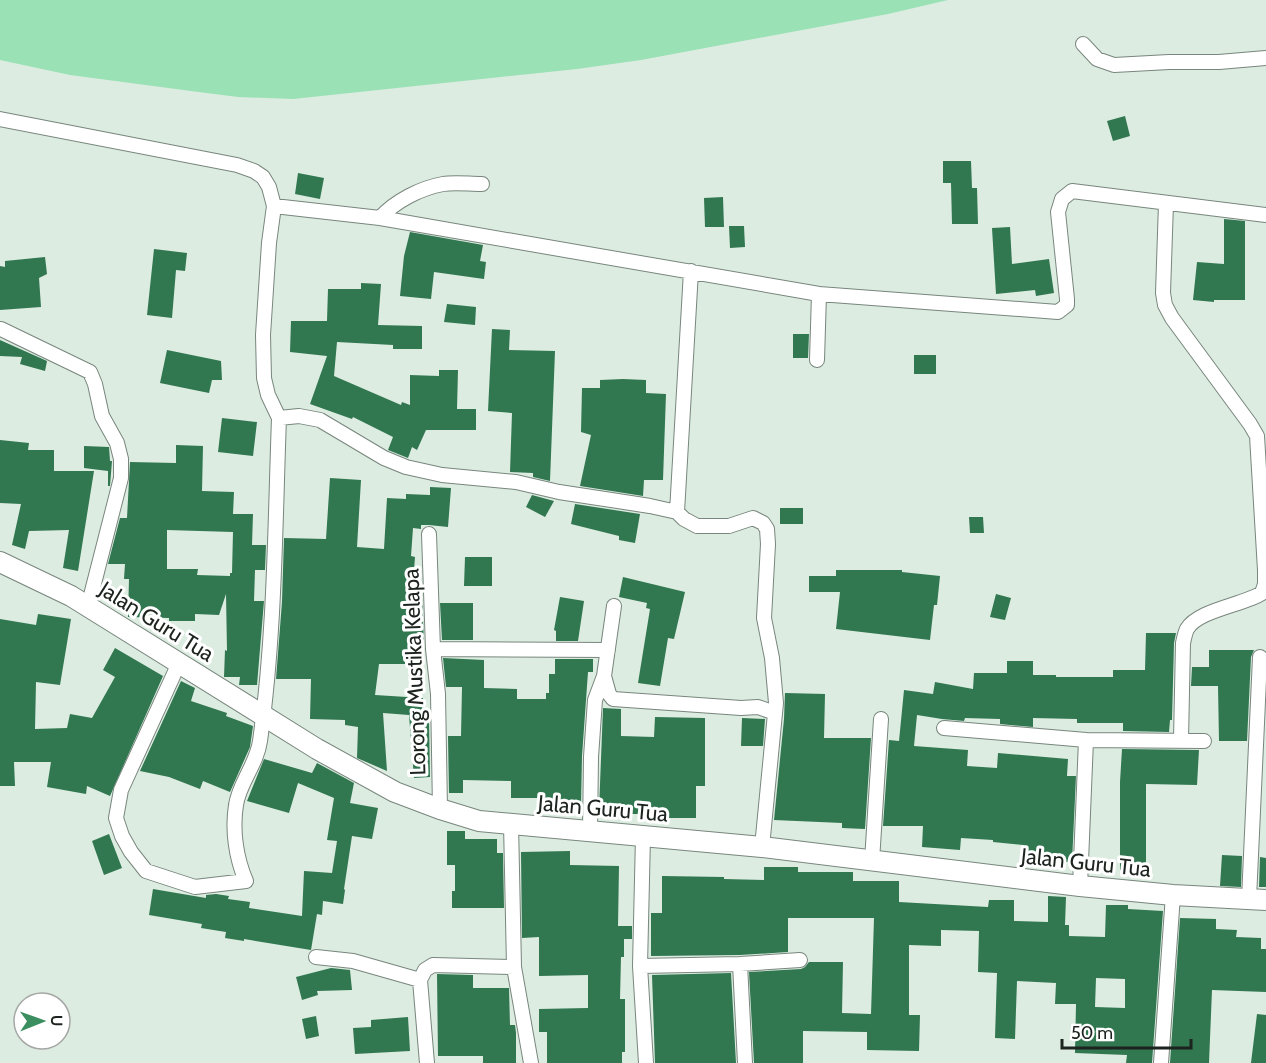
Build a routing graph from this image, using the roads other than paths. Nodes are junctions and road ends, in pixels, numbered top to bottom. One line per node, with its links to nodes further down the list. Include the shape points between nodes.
1 (1083, 44): 2 (street, via 1097,59 1114,65)
2 (1266, 58)
3 (0, 119): 6 (street, via 254,171 269,187)
4 (482, 183): 8 (street, via 444,184 418,192)
5 (1166, 203): 7 (street); 10 (street, via 1082,191 1072,191 1062,199 1058,212 1067,299 1058,312); 29 (street, via 1162,293 1165,305 1257,436 1265,570 1262,593 1206,615 1187,629 1183,643)
6 (274, 206): 8 (street); 13 (street, via 264,324 264,378)
7 (1266, 215)
8 (380, 218): 9 (street)
9 (691, 271): 10 (street); 14 (street)
10 (819, 294): 12 (street)
11 (1, 329): 18 (street, via 90,372 102,416 120,451 121,478)
12 (817, 360)
13 (279, 418): 14 (street, via 320,420 384,458 442,475 516,482); 25 (street, via 272,609)
14 (677, 512): 24 (street, via 697,526 729,526 753,518 767,529 764,618)
15 (429, 534): 19 (street, Lorong Mustika Kelapa)
16 (0, 561): 18 (main road, Jalan Guru Tua)
17 (614, 606): 20 (street)
18 (88, 607): 22 (main road, Jalan Guru Tua)
19 (433, 649): 20 (street); 31 (street, Lorong Mustika Kelapa, via 438,694)
20 (608, 650): 23 (street)
21 (1260, 657): 39 (street)
22 (179, 663): 25 (main road, Jalan Guru Tua); 25 (street, via 121,790 116,818 131,852 146,871 195,887 246,881 236,847 236,803 260,745)
23 (604, 676): 24 (street, via 613,699 758,707); 33 (street, via 595,700)
24 (775, 713): 35 (street)
25 (263, 716): 31 (main road, Jalan Guru Tua, via 395,792)
26 (881, 719): 36 (street)
27 (944, 728): 28 (street)
28 (1086, 740): 29 (street); 37 (street)
29 (1181, 740): 30 (street)
30 (1204, 741)
31 (440, 809): 32 (main road, Jalan Guru Tua, via 479,821)
32 (511, 823): 33 (main road, Jalan Guru Tua); 44 (street)
33 (590, 831): 34 (main road, Jalan Guru Tua)
34 (643, 836): 35 (main road, Jalan Guru Tua); 43 (street)
35 (762, 847): 36 (main road, Jalan Guru Tua)
36 (872, 861): 37 (main road, Jalan Guru Tua)
37 (1080, 886): 38 (main road, Jalan Guru Tua)
38 (1173, 895): 39 (main road, Jalan Guru Tua); 50 (street)
39 (1257, 899)
40 (316, 957): 45 (street, via 353,961)
41 (800, 960): 42 (street)
42 (740, 964): 43 (street); 49 (street)
43 (640, 966): 48 (street)
44 (514, 967): 45 (street, via 433,965); 47 (street)
45 (420, 980): 46 (street)
46 (426, 1063)
47 (531, 1063)
48 (646, 1063)
49 (745, 1063)
50 (1161, 1063)

